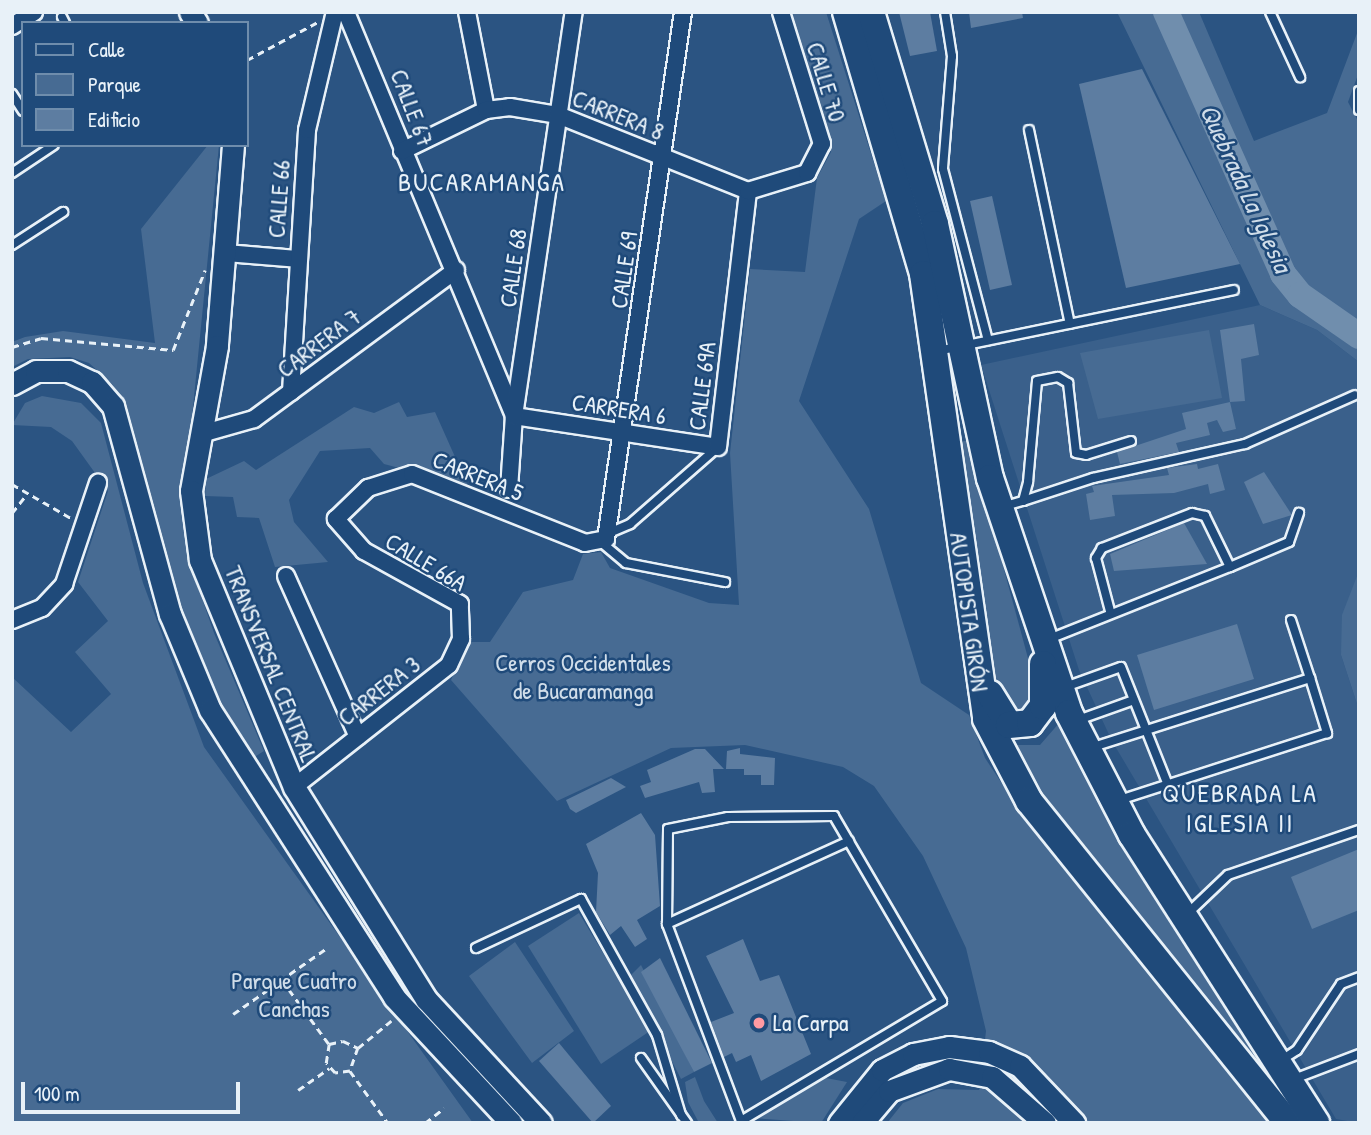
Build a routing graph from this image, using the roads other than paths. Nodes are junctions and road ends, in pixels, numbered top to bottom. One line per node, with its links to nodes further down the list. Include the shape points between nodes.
1 (34, 12): 12 (street)
2 (346, 12): 21 (street, CALLE 67)
3 (467, 12): 15 (street)
4 (574, 12): 17 (street, CALLE 68)
5 (683, 12): 22 (street, CALLE 69)
6 (781, 12): 24 (street, CALLE 70, via 821,144 816,165)
7 (846, 12): 34 (highway, AUTOPISTA GIRÓN, via 917,249)
8 (871, 12): 33 (highway, AUTOPISTA GIRÓN, via 935,224)
9 (945, 12): 32 (lane, via 952,56 943,169)
10 (1270, 12): 13 (lane)
11 (335, 13): 28 (street, CALLE 66, via 307,131)
12 (12, 26)
13 (1300, 77)
14 (1359, 91): 16 (lane)
15 (486, 110): 17 (street, CARRERA 8, via 510,107); 21 (street, CARRERA 8)
16 (1359, 110)
17 (558, 115): 22 (street, CARRERA 8); 38 (street, CALLE 68)
18 (1029, 130): 31 (lane)
19 (48, 147): 23 (lane)
20 (233, 147): 27 (main road, TRANSVERSAL CENTRAL)
21 (402, 150): 29 (street, CALLE 67)
22 (663, 157): 24 (street, CARRERA 8); 39 (street, CALLE 69)
23 (12, 173)
24 (748, 191): 42 (street, CALLE 69A)
25 (64, 212): 26 (lane)
26 (12, 245)
27 (225, 253): 28 (street); 40 (main road, TRANSVERSAL CENTRAL)
28 (298, 259): 36 (street, CALLE 66)
29 (456, 270): 36 (street, CARRERA 7); 38 (street, CALLE 67)
30 (1234, 290): 31 (lane)
31 (1070, 324): 32 (lane)
32 (988, 340): 33 (lane)
33 (961, 346): 34 (lane); 45 (highway, AUTOPISTA GIRÓN)
34 (934, 352): 57 (highway, AUTOPISTA GIRÓN)
35 (12, 384): 74 (main road, via 36,371 68,371 92,382 113,406 170,614 198,685 247,776 404,1010)
36 (291, 392): 40 (street, CARRERA 7, via 247,423)
37 (1355, 396): 45 (lane, via 1245,444 1093,478)
38 (514, 415): 39 (street, CARRERA 6); 44 (street, CALLE 68)
39 (624, 432): 42 (street, CARRERA 6); 48 (street, CALLE 69)
40 (201, 434): 66 (main road, TRANSVERSAL CENTRAL, via 191,491 198,551)
41 (1131, 441): 45 (lane, via 1086,456 1076,453 1068,383 1058,377 1037,381)
42 (718, 447): 48 (lane, CALLE 69A, via 630,524)
43 (98, 483): 54 (street, via 64,584 42,608)
44 (509, 489)
45 (1011, 504): 56 (highway, AUTOPISTA GIRÓN)
46 (1299, 513): 49 (lane, via 1289,542)
47 (336, 519): 48 (street, CARRERA 5, via 383,478 412,474 585,543); 53 (street, CALLE 66A, via 364,551 455,599)
48 (606, 538): 51 (lane, via 626,563)
49 (1230, 567): 52 (lane); 52 (lane, via 1205,516 1192,513 1098,552)
50 (286, 576): 63 (street)
51 (724, 582)
52 (1110, 611): 56 (lane)
53 (464, 613): 63 (street, CARRERA 3, via 449,666)
54 (12, 620)
55 (1291, 620): 58 (lane)
56 (1043, 642): 57 (highway, via 1043,706 1023,726 1003,721); 59 (highway, AUTOPISTA GIRÓN)
57 (972, 654): 87 (highway, AUTOPISTA GIRÓN, via 986,719 1029,801)
58 (1310, 678): 62 (lane); 65 (lane, via 1327,733)
59 (1059, 689): 60 (lane, via 1121,667); 61 (highway, AUTOPISTA GIRÓN)
60 (1135, 700): 61 (lane); 62 (lane)
61 (1073, 722): 64 (highway, AUTOPISTA GIRÓN)
62 (1146, 730): 64 (lane); 65 (lane)
63 (358, 737): 66 (street, CARRERA 3)
64 (1085, 750): 67 (highway, AUTOPISTA GIRÓN)
65 (1168, 785): 67 (lane)
66 (293, 787): 82 (main road, TRANSVERSAL CENTRAL, via 426,999)
67 (1113, 802): 70 (highway, AUTOPISTA GIRÓN)
68 (1359, 830): 70 (lane, via 1228,875)
69 (849, 841): 71 (lane); 71 (lane, via 834,816 728,817 668,829); 79 (lane, via 943,1001)
70 (1184, 917): 77 (highway, AUTOPISTA GIRÓN)
71 (667, 924): 79 (lane)
72 (476, 948): 78 (lane, via 581,899 657,1035)
73 (1359, 976): 77 (lane, via 1341,984)
74 (440, 1053): 80 (main road); 81 (main road)
75 (1359, 1054): 77 (lane)
76 (641, 1058): 78 (lane)
77 (1282, 1072): 88 (highway, AUTOPISTA GIRÓN)
78 (684, 1119)
79 (742, 1122)
80 (491, 1123)
81 (511, 1123)
82 (541, 1123)
83 (839, 1123): 86 (main road, via 882,1070 913,1054 949,1047 989,1052 1020,1066)
84 (862, 1123): 85 (main road, via 889,1091 949,1069 992,1077)
85 (1045, 1123)
86 (1074, 1123)
87 (1288, 1123)
88 (1316, 1123)

